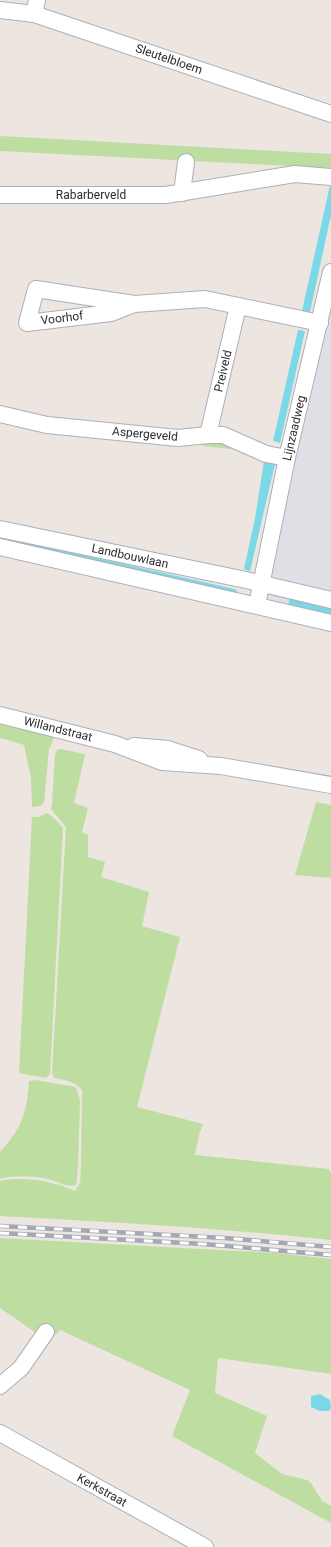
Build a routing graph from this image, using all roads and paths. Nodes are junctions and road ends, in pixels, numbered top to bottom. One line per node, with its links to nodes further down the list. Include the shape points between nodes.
1 (36, 7): 2 (street, Sleutelbloem); 3 (street, Sleutelbloem)
2 (2, 10)
3 (331, 114)
4 (186, 162): 6 (street)
5 (331, 177): 6 (street, Rabarberveld, via 295,174)
6 (182, 193): 7 (street, Rabarberveld)
7 (0, 195)
8 (331, 272): 11 (street, Lijnzaadweg)
9 (134, 304): 9 (street, Voorhof, via 36,289 27,323 111,312); 10 (street, Voorhof, via 205,299)
10 (238, 306): 11 (street, Voorhof); 13 (street, Preiveld)
11 (320, 323): 14 (street, Lijnzaadweg)
12 (0, 414): 13 (street, Aspergeveld, via 47,425 178,438)
13 (208, 435): 14 (street, Aspergeveld, via 223,435 266,454)
14 (287, 458): 17 (street, Lijnzaadweg)
15 (0, 529): 17 (street, Landbouwlaan)
16 (0, 547): 19 (street, Landbouwlaan)
17 (261, 584): 18 (street, Landbouwlaan); 19 (street)
18 (331, 600)
19 (257, 606): 20 (street, Landbouwlaan)
20 (331, 623)
21 (0, 714): 22 (street, Willandstraat, via 115,744 168,749 221,766)
22 (331, 785)
23 (46, 1332): 24 (street, via 21,1368)
24 (0, 1386)
25 (0, 1433): 26 (street, Kerkstraat)
26 (204, 1547)

